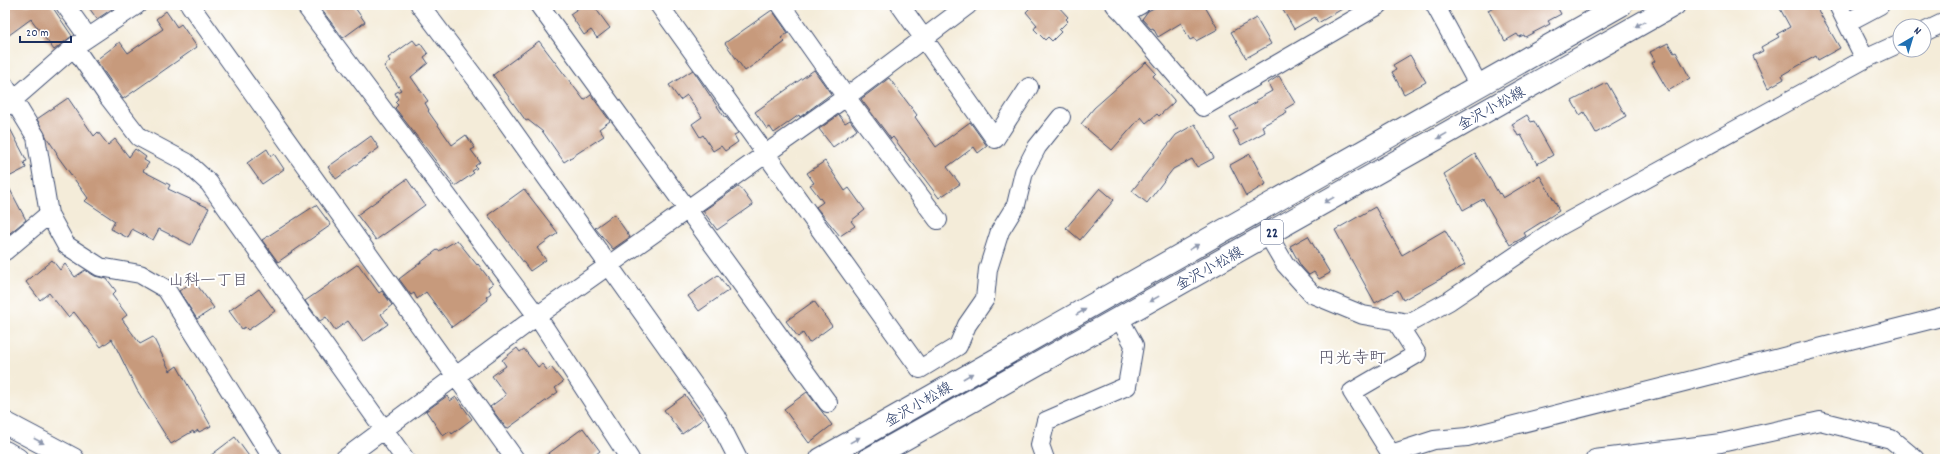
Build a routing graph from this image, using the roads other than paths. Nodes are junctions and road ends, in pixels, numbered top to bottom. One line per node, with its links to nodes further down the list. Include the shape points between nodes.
1 (65, 5): 23 (street)
2 (137, 5): 23 (street)
3 (190, 5): 42 (street)
4 (305, 5): 38 (street)
5 (420, 5): 37 (street, via 479,83)
6 (539, 5): 32 (street)
7 (659, 5): 31 (street)
8 (781, 5): 29 (street)
9 (900, 5): 22 (street)
10 (968, 5): 22 (street)
11 (1140, 5): 18 (street)
12 (1379, 5): 18 (street, via 1203,107)
13 (1435, 5): 26 (street)
14 (1621, 5): 26 (main road, 金沢小松線 / 22)
15 (1674, 5): 35 (main road, 金沢小松線 / 22, one-way to 35)
16 (1838, 5): 19 (street)
17 (1880, 5): 19 (street)
18 (1119, 10)
19 (1848, 22): 25 (street)
20 (1945, 22): 21 (street)
21 (1932, 28)
22 (924, 38): 27 (street, via 995,139); 29 (street)
23 (81, 42): 28 (street); 45 (street, via 109,98 140,137 186,162 209,183)
24 (1892, 47): 25 (street)
25 (1865, 59): 41 (street, via 1560,226 1449,301 1409,323)
26 (1479, 86): 55 (main road, 金沢小松線 / 22, one-way to 26)
27 (1029, 87)
28 (8, 97): 33 (street, via 36,137)
29 (846, 97): 31 (street); 34 (street)
30 (1061, 117): 31 (street, via 1037,147 1024,172 1016,205 1000,232 988,269 985,299 967,324 958,346 920,369)
31 (766, 153): 32 (street)
32 (688, 209): 37 (street); 43 (street)
33 (49, 214): 36 (street); 49 (street, via 66,245 100,267 140,274 166,289)
34 (938, 220)
35 (1268, 235): 40 (main road, 金沢小松線 / 22, one-way to 40); 41 (street, via 1285,264 1312,294 1363,315)
36 (5, 251)
37 (608, 265): 38 (street); 54 (street, via 716,416)
38 (537, 316): 42 (street); 53 (street)
39 (1945, 316): 41 (street, via 1467,437 1434,440 1391,454 1352,392 1417,354)
40 (1119, 318): 56 (main road, 金沢小松線 / 22); 57 (street, via 1134,345 1127,386 1046,421 1040,445)
41 (1396, 321)
42 (456, 376): 45 (street); 52 (street)
43 (828, 403)
44 (5, 423): 48 (main road, one-way to 48)
45 (383, 428): 50 (street); 51 (street)
46 (5, 452): 47 (main road)
47 (17, 459)
48 (73, 459)
49 (273, 459)
50 (344, 459)
51 (405, 459)
52 (515, 459)
53 (630, 459)
54 (738, 459)
55 (821, 459)
56 (869, 459)
57 (1045, 459)
58 (1595, 459): 59 (street, via 1721,443 1820,421 1891,439)
59 (1916, 459)

